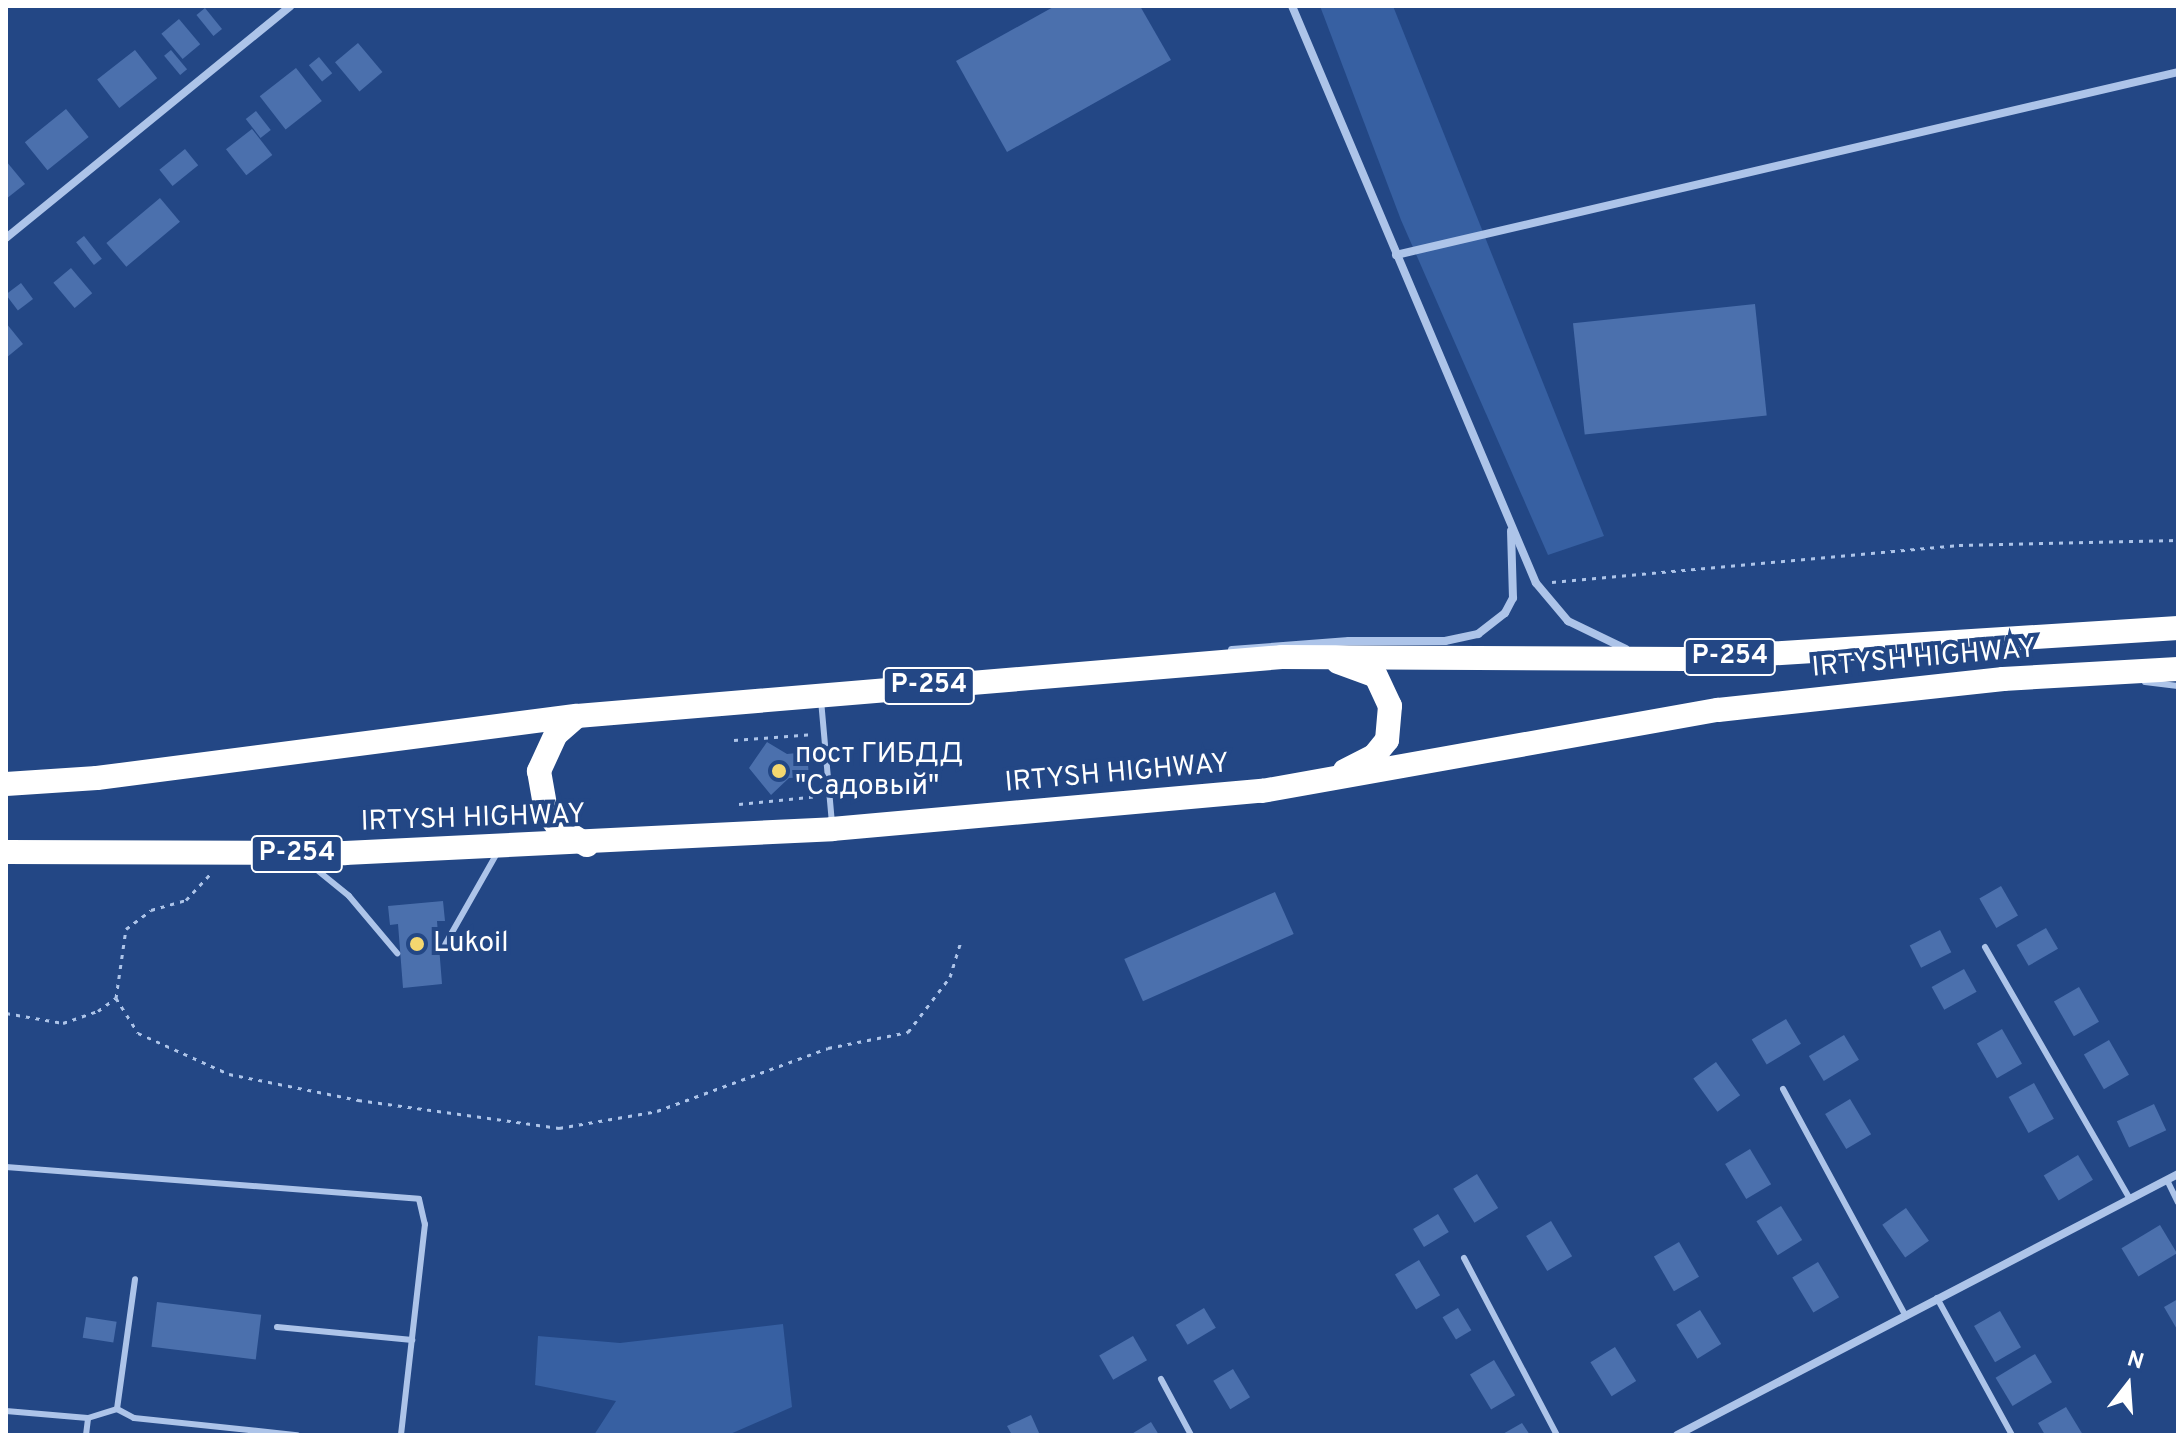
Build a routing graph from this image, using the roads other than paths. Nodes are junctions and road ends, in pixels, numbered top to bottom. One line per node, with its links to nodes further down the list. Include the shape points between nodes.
1 (290, 6): 4 (street)
2 (1292, 6): 5 (street)
3 (2178, 72): 5 (street)
4 (6, 238)
5 (1396, 255): 6 (street)
6 (1509, 514): 9 (street, via 1536,583 1568,621 1641,653); 10 (street, via 1513,598 1505,613 1478,634 1445,641 1265,644)
7 (2178, 628): 9 (highway, IRTYSH HIGHWAY / Р-254)
8 (1282, 657): 9 (highway, IRTYSH HIGHWAY / Р-254); 10 (highway, IRTYSH HIGHWAY / Р-254); 17 (highway, via 1362,668 1376,676 1390,706 1387,740 1374,756 1355,768)
9 (1686, 659)
10 (1121, 669): 14 (highway, IRTYSH HIGHWAY / Р-254)
11 (2178, 669): 12 (highway, IRTYSH HIGHWAY / Р-254)
12 (2098, 676): 13 (lane); 17 (highway, IRTYSH HIGHWAY / Р-254, via 2003,679 1718,710)
13 (2178, 686)
14 (821, 696): 15 (highway, IRTYSH HIGHWAY / Р-254); 18 (lane)
15 (577, 716): 16 (highway, IRTYSH HIGHWAY / Р-254, via 97,778); 19 (highway, via 544,751 539,781 546,810 558,827)
16 (6, 784)
17 (1296, 785): 18 (highway, IRTYSH HIGHWAY / Р-254)
18 (832, 829): 19 (highway, IRTYSH HIGHWAY / Р-254)
19 (587, 845): 20 (highway, IRTYSH HIGHWAY / Р-254)
20 (500, 848): 22 (highway, IRTYSH HIGHWAY / Р-254); 24 (lane)
21 (6, 852): 22 (highway, IRTYSH HIGHWAY / Р-254)
22 (297, 854): 25 (lane, via 349,896)
23 (1985, 947): 30 (lane)
24 (442, 950)
25 (397, 953)
26 (1783, 1089): 35 (lane)
27 (6, 1167): 37 (lane, via 419,1199 425,1224)
28 (2178, 1174): 29 (street)
29 (2167, 1180): 30 (street); 31 (lane)
30 (2130, 1199): 34 (street)
31 (2178, 1203)
32 (1464, 1258): 46 (lane)
33 (135, 1279): 39 (lane)
34 (1937, 1298): 35 (street); 48 (lane)
35 (1905, 1315): 47 (street)
36 (277, 1327): 37 (lane)
37 (412, 1340): 44 (lane)
38 (1161, 1379): 45 (lane)
39 (117, 1409): 41 (lane); 43 (lane, via 134,1418)
40 (6, 1411): 41 (lane)
41 (88, 1418): 42 (lane)
42 (86, 1435)
43 (297, 1435)
44 (401, 1435)
45 (1191, 1435)
46 (1557, 1435)
47 (1677, 1435)
48 (2012, 1435)

